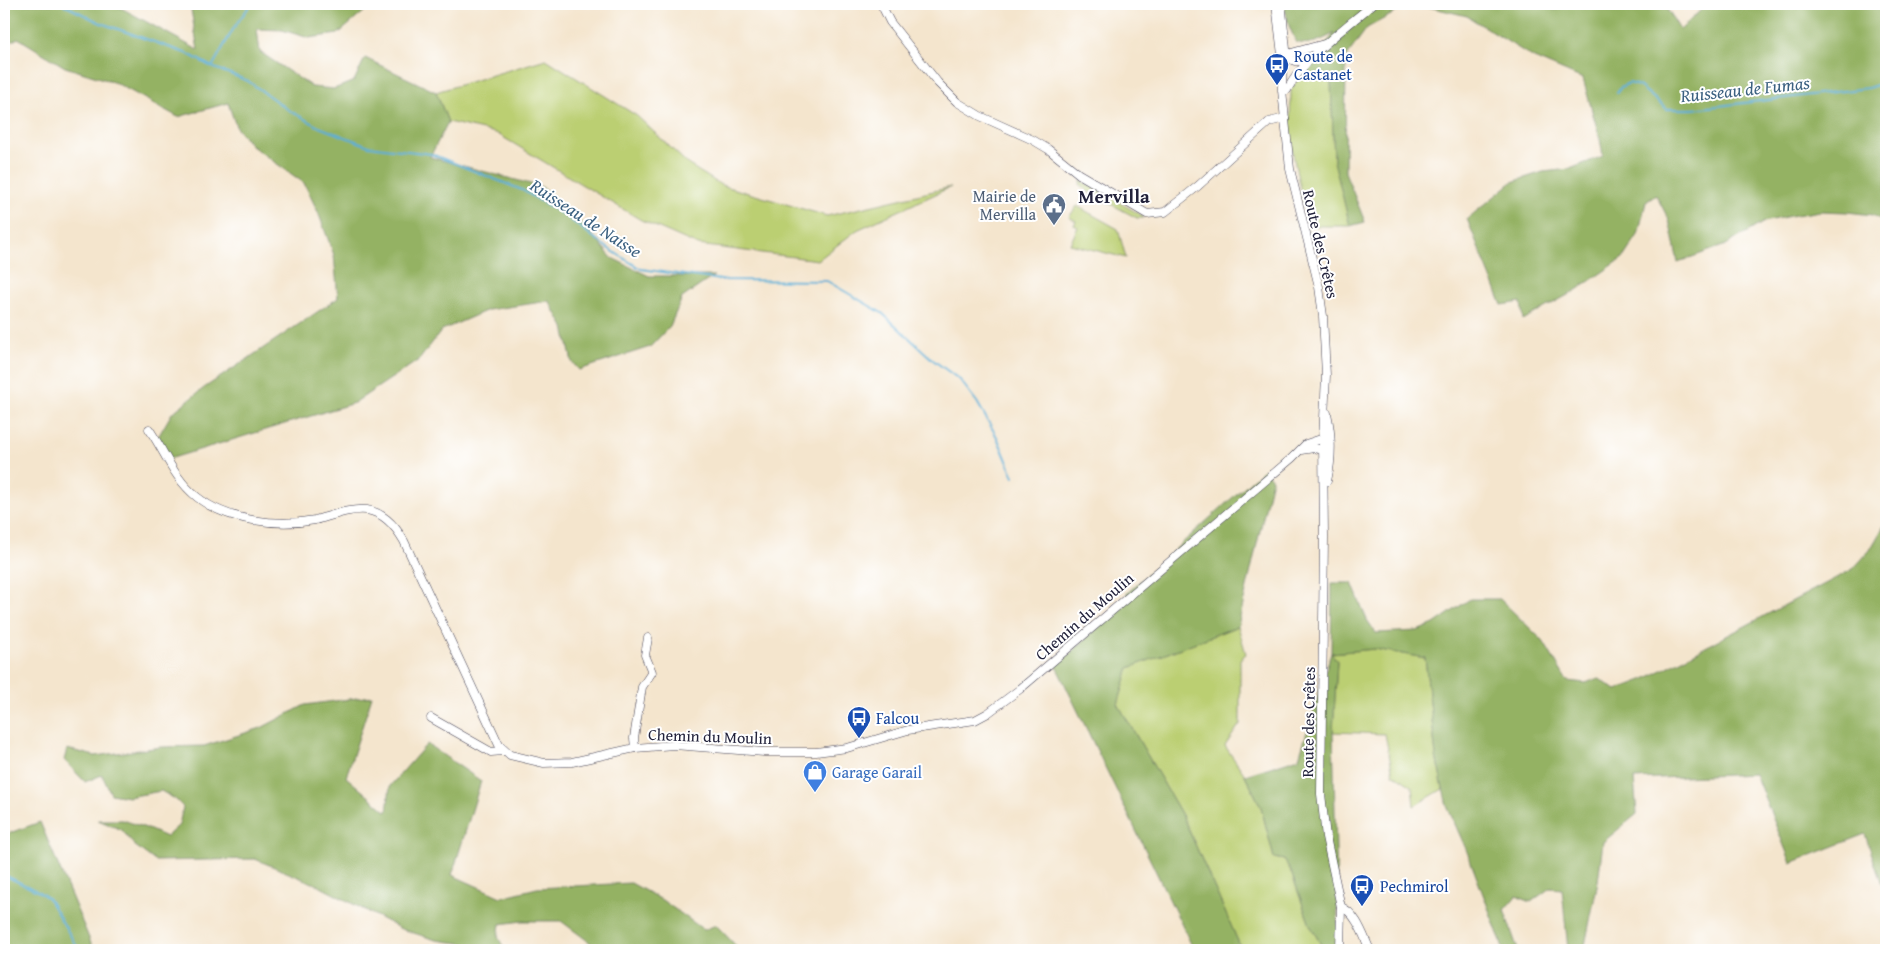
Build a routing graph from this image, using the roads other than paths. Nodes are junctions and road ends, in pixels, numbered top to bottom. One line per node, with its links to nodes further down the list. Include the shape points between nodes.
1 (881, 4): 11 (street, via 890,22 938,83 958,102 980,116 1033,140 1108,193 1152,214 1164,212 1269,122)
2 (1276, 4): 8 (street, Route des Crêtes)
3 (1281, 4): 5 (street, Route des Crêtes)
4 (1373, 4): 6 (street)
5 (1286, 37): 7 (street, via 1292,46); 8 (street, Route des Crêtes)
6 (1328, 43): 7 (street); 9 (street)
7 (1304, 50): 8 (street)
8 (1285, 56): 9 (street); 10 (street, Route des Crêtes); 11 (street, Route des Crêtes, via 1282,90)
9 (1307, 61): 10 (street)
10 (1287, 90): 11 (street, Route des Crêtes)
11 (1285, 118): 13 (street, Route des Crêtes, via 1290,169 1319,286)
12 (149, 429): 20 (street, via 186,487 220,511 247,519 295,522 366,510 392,524 404,541 491,730)
13 (1327, 442): 14 (street, Chemin du Moulin, via 1314,440); 15 (street); 16 (street, Route des Crêtes, via 1329,467)
14 (1301, 450): 15 (street); 19 (street, Chemin du Moulin, via 1020,689 975,720 908,730 847,748 816,752 764,752 674,745)
15 (1323, 450): 16 (street, Route des Crêtes)
16 (1324, 493): 21 (street, Route des Crêtes, via 1321,794 1326,837)
17 (648, 638): 19 (street, via 645,655 652,672 642,687)
18 (431, 718): 20 (street, Chemin du Moulin, via 491,752)
19 (635, 748): 20 (street, Chemin du Moulin, via 554,763 520,759)
20 (504, 751)
21 (1341, 907): 22 (street, Route des Crêtes); 23 (street, via 1353,917)
22 (1340, 950)
23 (1370, 950)

